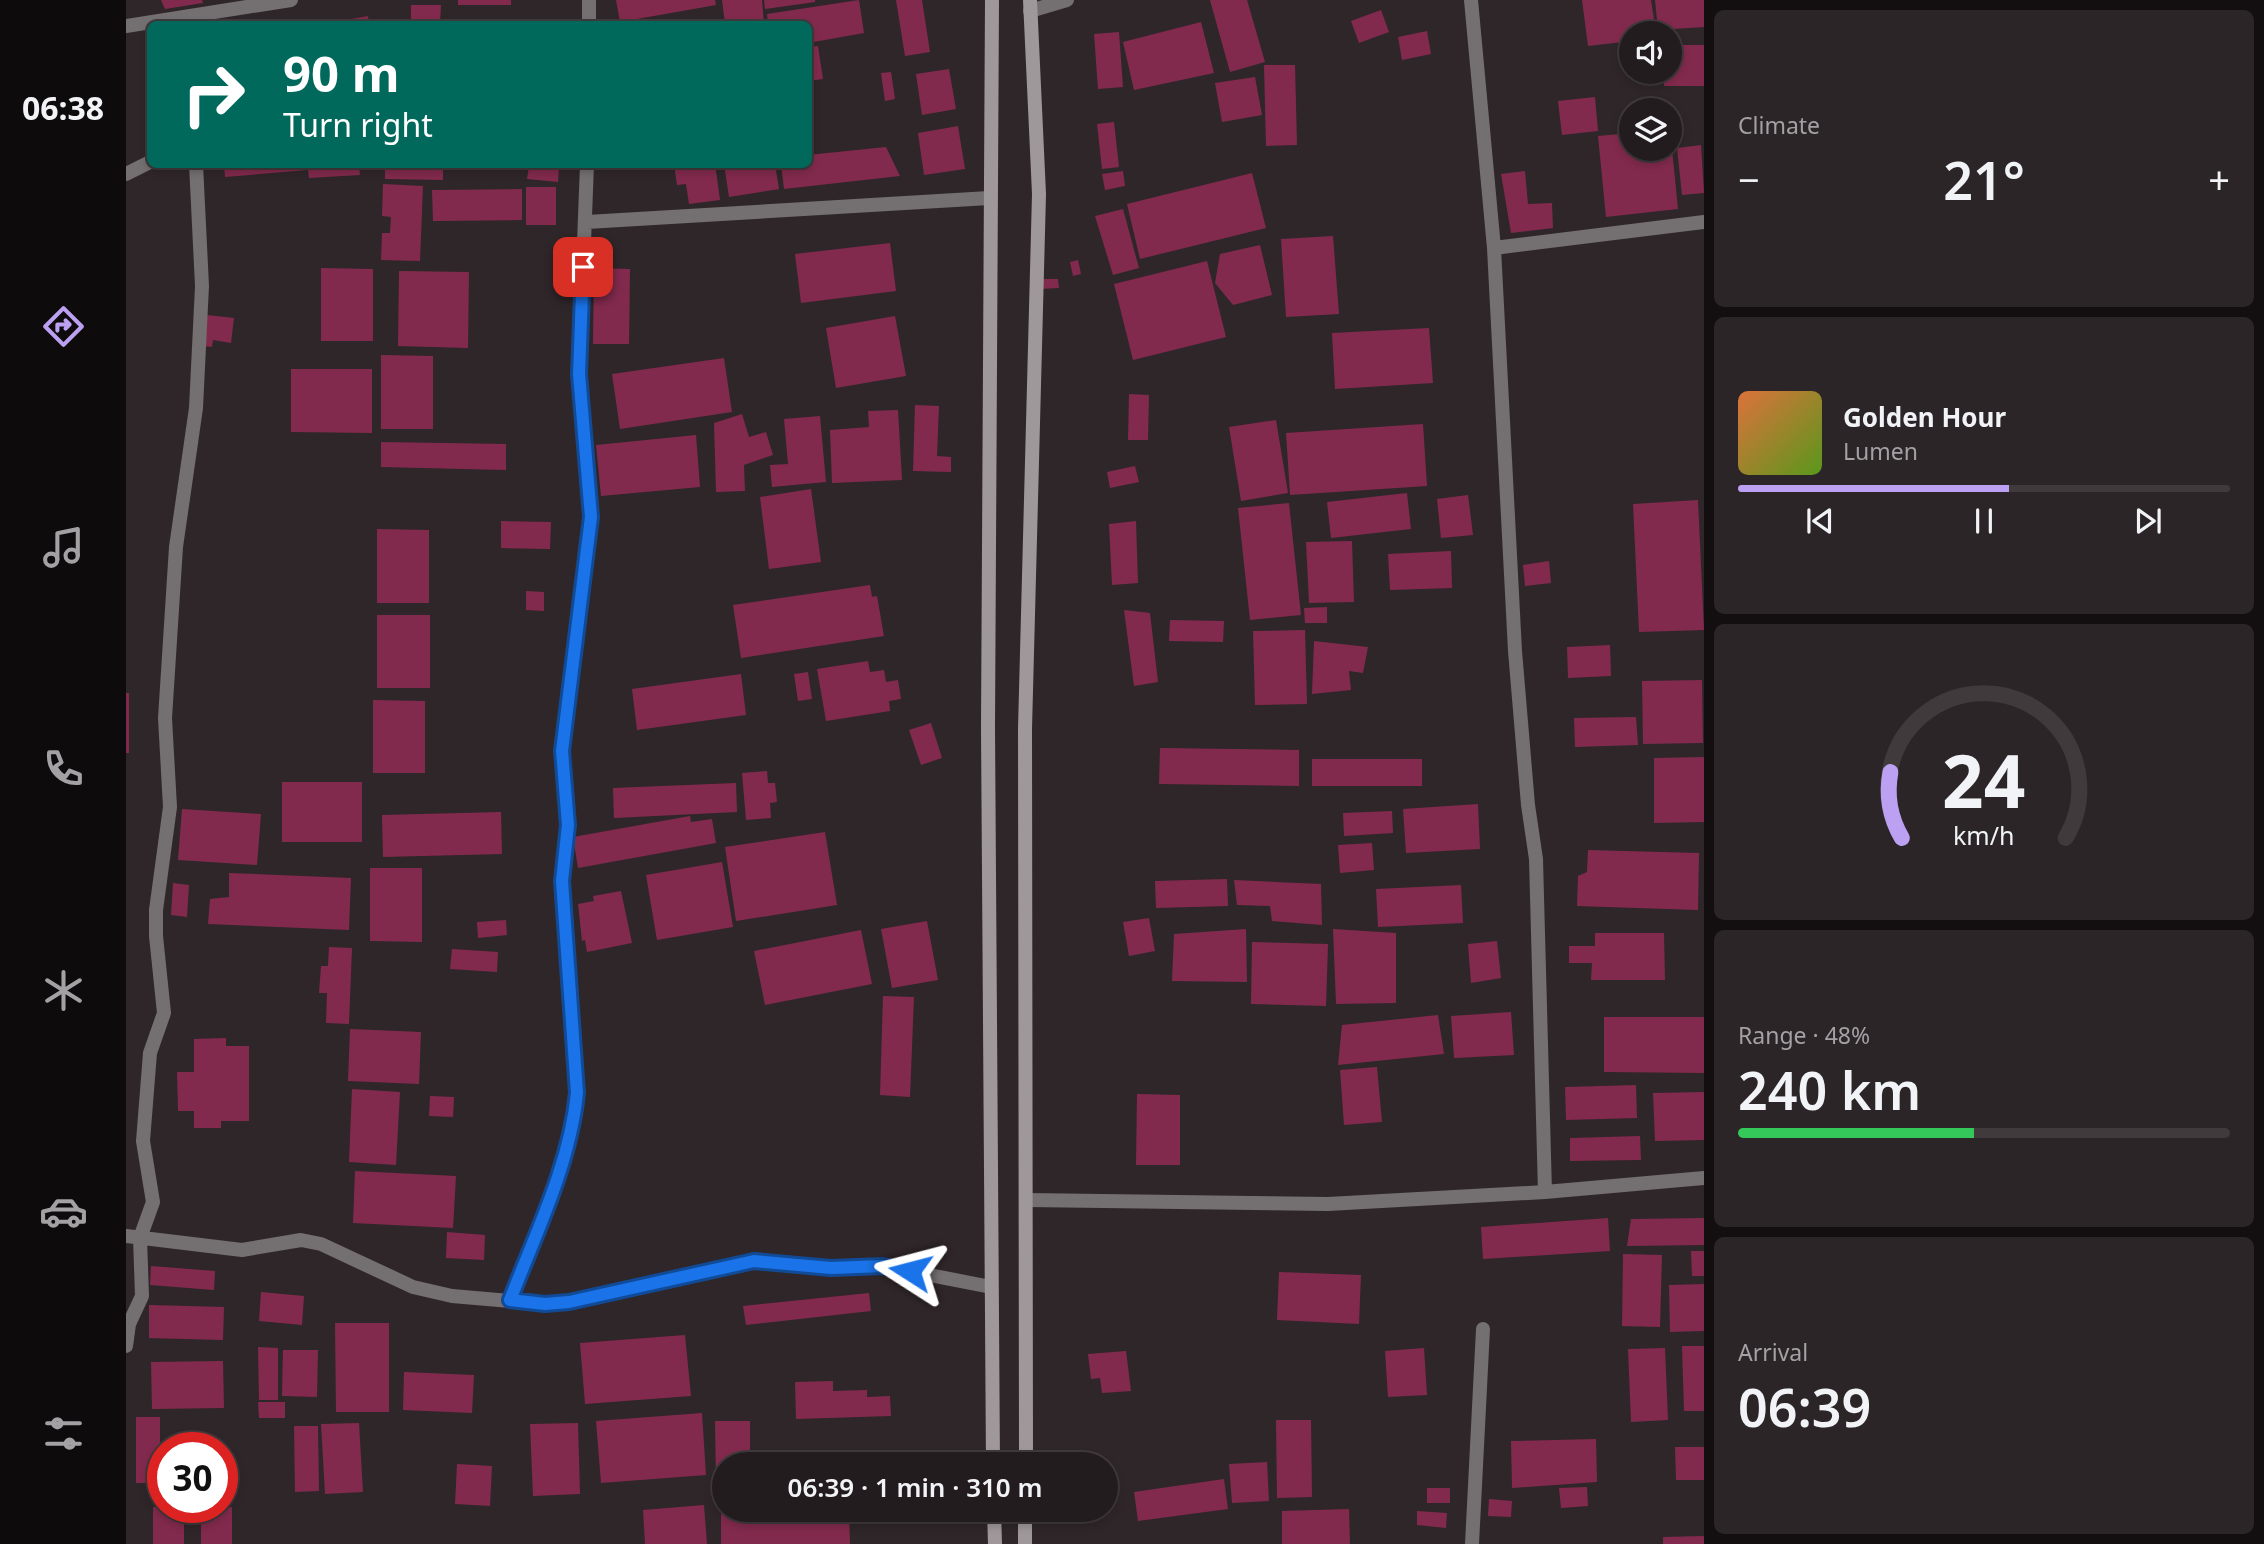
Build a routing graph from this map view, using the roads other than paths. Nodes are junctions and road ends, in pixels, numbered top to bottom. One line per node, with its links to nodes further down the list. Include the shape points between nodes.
1 (291, 0): 7 (street)
2 (589, 0): 8 (street)
3 (992, 0): 15 (main road)
4 (1067, 0): 6 (street)
5 (1471, 0): 18 (street)
6 (1030, 5): 21 (main road, via 1039,194 1025,729)
7 (189, 21)
8 (589, 21)
9 (147, 24): 10 (street)
10 (126, 26)
11 (147, 164): 14 (street)
12 (197, 168): 22 (street, via 202,286 196,408 176,547 165,718 170,807 156,910 164,1013 150,1053 142,1141 153,1202)
13 (587, 168): 16 (street)
14 (126, 174)
15 (989, 198): 16 (street); 23 (main road)
16 (587, 222): 24 (street, via 579,374 591,517 562,751 568,825 562,881 577,1093 565,1152)
17 (1704, 222): 18 (street)
18 (1494, 247): 20 (street, via 1515,651 1536,859)
19 (1704, 1178): 20 (street)
20 (1545, 1192): 21 (street, via 1328,1204)
21 (1027, 1200): 28 (main road)
22 (133, 1237): 24 (street, via 242,1250 301,1240 321,1244 413,1287 452,1296); 26 (street, via 142,1296 129,1324)
23 (991, 1287): 24 (street, via 883,1266 831,1268 754,1261 569,1302); 27 (main road)
24 (510, 1300)
25 (1483, 1329): 33 (street)
26 (126, 1346)
27 (993, 1452)
28 (1026, 1452)
29 (994, 1522): 31 (main road)
30 (1025, 1522): 32 (main road)
31 (995, 1544)
32 (1025, 1544)
33 (1472, 1544)

